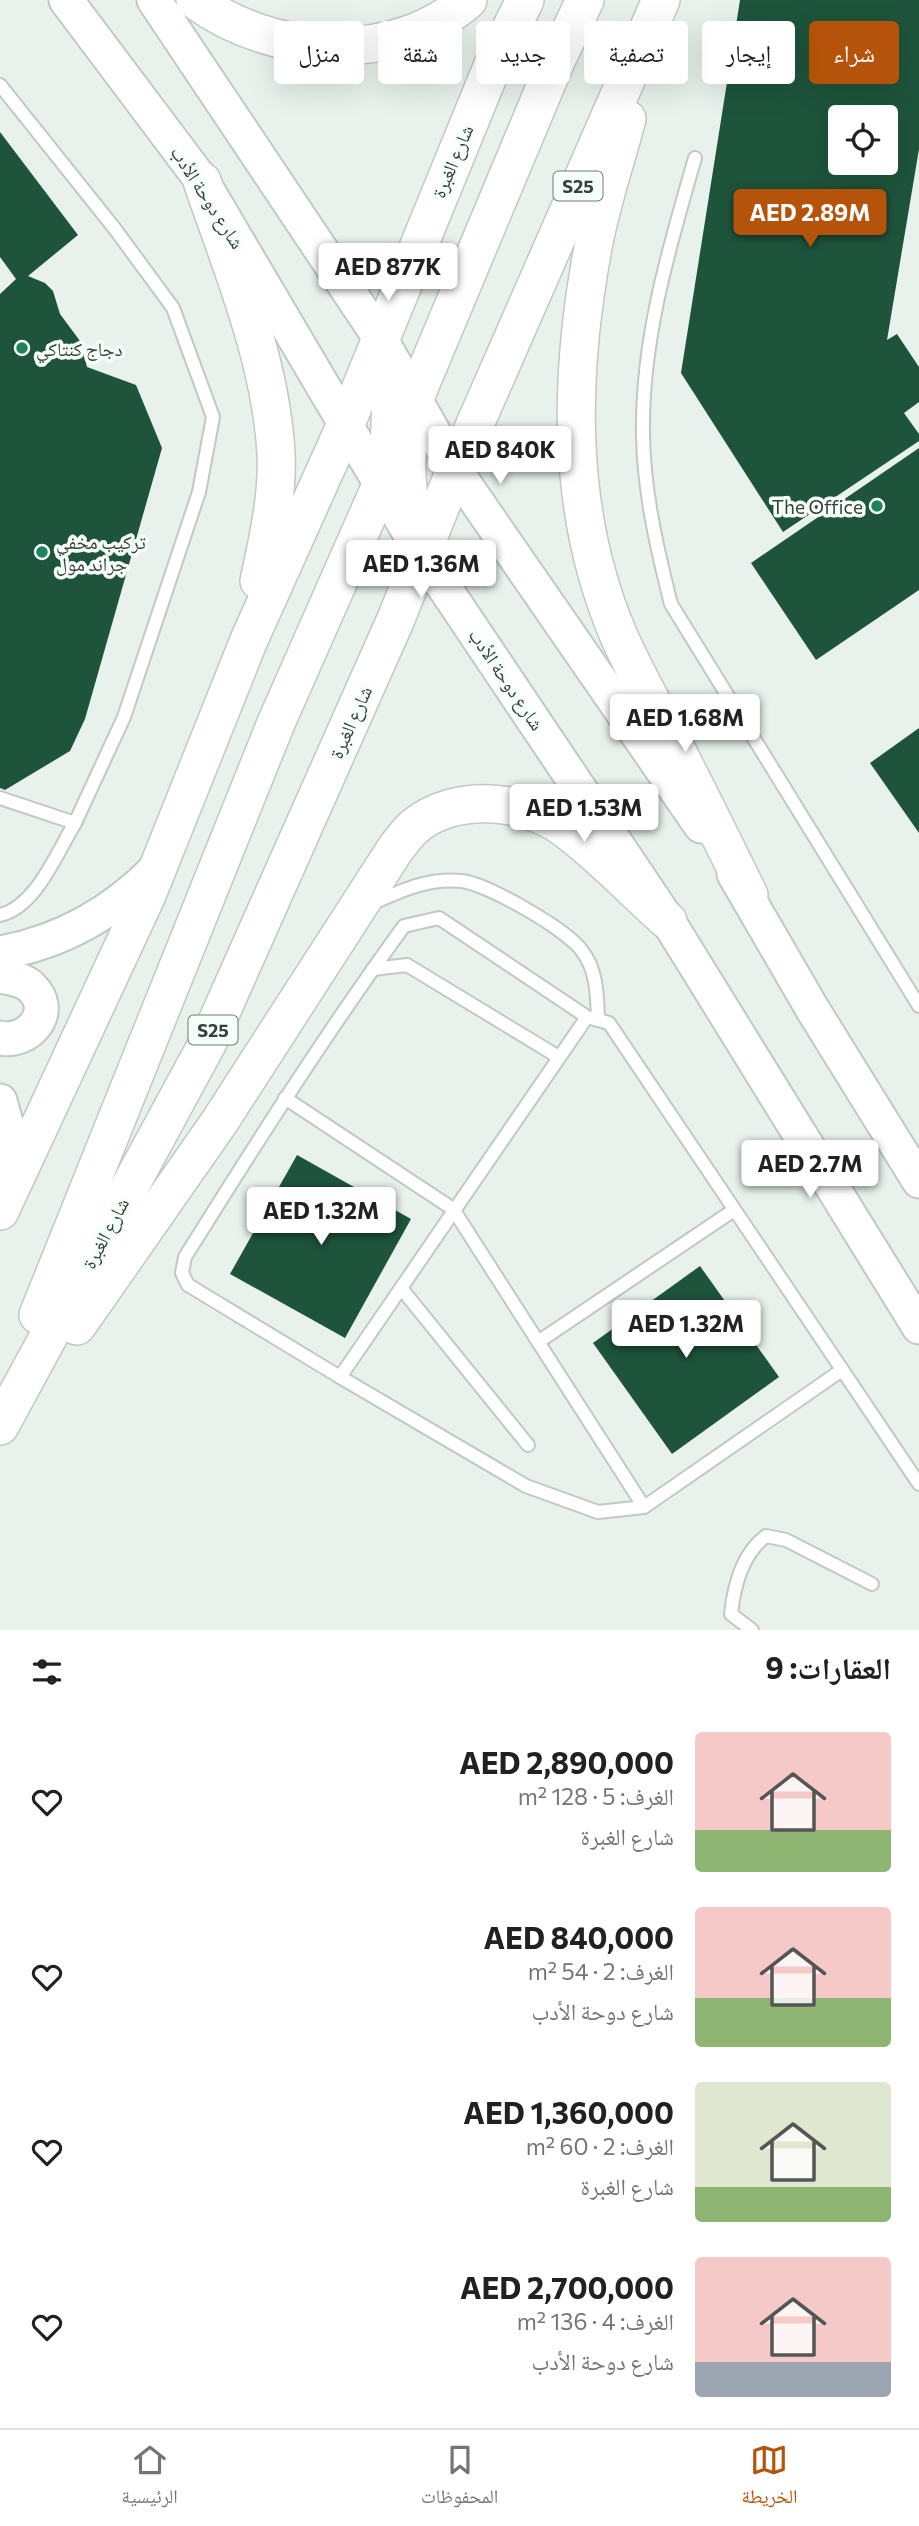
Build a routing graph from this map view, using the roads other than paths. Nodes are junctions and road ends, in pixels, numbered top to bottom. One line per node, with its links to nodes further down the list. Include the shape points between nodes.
1 (66, 0): 10 (main road, شارع دوحة الأدب)
2 (154, 0): 11 (main road)
3 (195, 0): 4 (main road, via 249,30 334,47 367,46 421,31)
4 (468, 0)
5 (525, 0): 11 (main road, شارع الغبرة, via 492,67)
6 (585, 0): 12 (main road)
7 (659, 3): 14 (main road, شارع الغبرة / S25); 23 (main road, via 594,240 583,308 575,434 581,499 595,566 618,633)
8 (0, 85): 21 (lane, via 173,308 213,417 199,492 124,717)
9 (695, 158): 30 (lane, via 650,335 643,436 655,539 671,604)
10 (202, 181): 13 (main road, شارع دوحة الأدب); 19 (main road, via 263,365 276,453 269,533)
11 (380, 338): 12 (main road); 13 (main road, شارع الغبرة); 15 (main road, via 393,410)
12 (414, 400): 14 (main road); 18 (main road, via 406,438 405,477 410,517)
13 (346, 424): 15 (main road, شارع دوحة الأدب); 16 (main road, شارع الغبرة)
14 (455, 470): 18 (main road, شارع الغبرة / S25); 23 (main road)
15 (382, 483): 17 (main road); 18 (main road, شارع دوحة الأدب)
16 (314, 494): 17 (main road, via 327,482 353,482 369,503); 19 (main road, شارع الغبرة)
17 (367, 520): 45 (main road, via 276,723)
18 (422, 554): 26 (main road, شارع دوحة الأدب); 46 (main road, شارع الغبرة / S25, via 207,1044)
19 (249, 640): 22 (main road, شارع الغبرة)
20 (0, 798): 21 (lane)
21 (75, 823): 25 (lane, via 31,894 12,912)
22 (157, 867): 27 (main road, via 119,903 75,930); 37 (main road, شارع الغبرة)
23 (748, 895): 36 (main road)
24 (354, 912): 26 (main road, via 414,827 435,814 470,804 532,810 564,828); 31 (lane, via 415,884 464,881 492,891 520,905 582,950 596,982); 47 (main road, via 220,1121)
25 (0, 915)
26 (668, 922): 41 (main road, شارع دوحة الأدب)
27 (0, 953)
28 (373, 970): 31 (lane, via 404,926 439,918); 33 (lane, via 407,965); 34 (lane)
29 (0, 976): 32 (main road, via 32,988 40,1017 29,1033 10,1040)
30 (919, 1006)
31 (592, 1018): 33 (lane); 39 (lane, via 609,1023)
32 (0, 1038)
33 (557, 1056): 38 (lane)
34 (285, 1098): 38 (lane); 44 (lane, via 184,1257 183,1273 188,1285)
35 (0, 1101): 37 (main road, via 9,1133)
36 (919, 1181)
37 (5, 1200)
38 (453, 1209): 40 (lane); 42 (lane)
39 (734, 1210): 42 (lane); 43 (lane)
40 (401, 1288): 44 (lane); 48 (lane)
41 (919, 1327)
42 (538, 1342): 50 (lane)
43 (842, 1370): 49 (lane); 50 (lane)
44 (340, 1377): 50 (lane, via 526,1486 598,1512)
45 (0, 1410)
46 (0, 1426)
47 (0, 1436)
48 (527, 1445)
49 (919, 1484)
50 (645, 1507)
51 (872, 1584): 52 (lane, via 786,1540 766,1536 751,1547 733,1592 731,1614)
52 (752, 1630)

